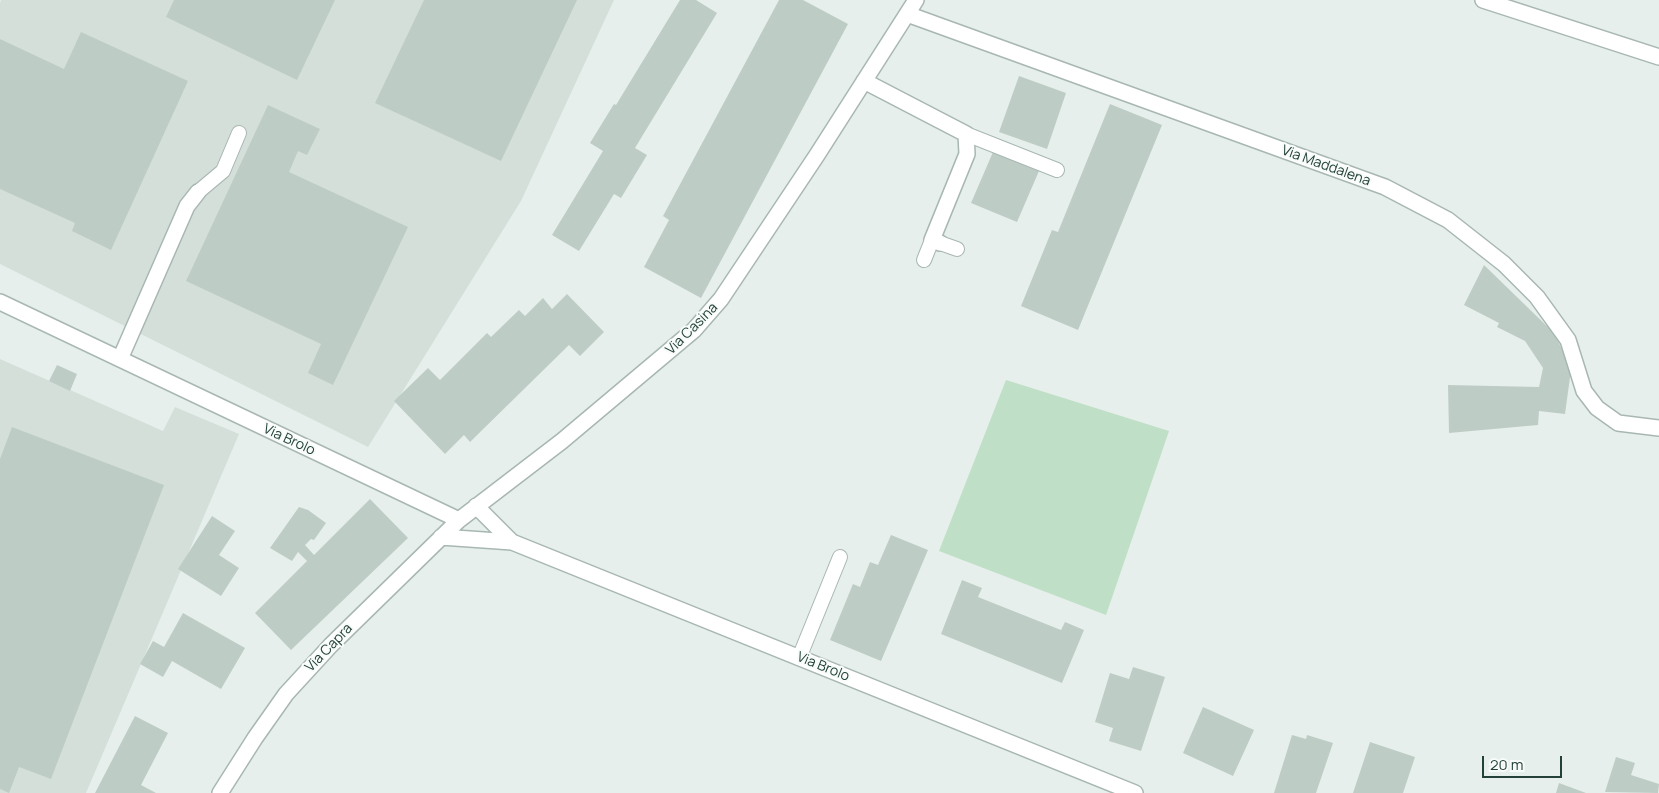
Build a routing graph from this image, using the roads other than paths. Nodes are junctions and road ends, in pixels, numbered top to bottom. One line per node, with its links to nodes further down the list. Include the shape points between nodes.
1 (916, 0): 3 (street, Via Casina)
2 (1483, 0): 4 (street)
3 (907, 14): 5 (street, Via Casina); 15 (street, Via Maddalena, via 1385,187 1448,220 1504,264 1537,297 1568,340 1584,391 1597,408 1618,422)
4 (1659, 57)
5 (864, 81): 7 (street); 16 (street, Via Casina, via 721,299 694,330 562,441)
6 (240, 133): 9 (lane, via 223,171)
7 (966, 134): 8 (lane); 10 (street, via 967,154)
8 (1057, 170)
9 (198, 192): 14 (street, via 187,206)
10 (936, 241): 11 (lane); 12 (lane)
11 (957, 249)
12 (924, 260)
13 (0, 302): 14 (street, Via Brolo)
14 (120, 359): 17 (street, Via Brolo)
15 (1659, 428)
16 (476, 506): 17 (street, Via Casina); 19 (street, Via Brolo)
17 (459, 520): 18 (street, Via Capra)
18 (441, 537): 19 (street, Via Brolo); 22 (street, Via Capra, via 331,644 286,694)
19 (512, 542): 21 (street, Via Brolo)
20 (840, 557): 21 (lane)
21 (799, 658): 23 (street, Via Brolo)
22 (220, 793)
23 (1135, 793)

